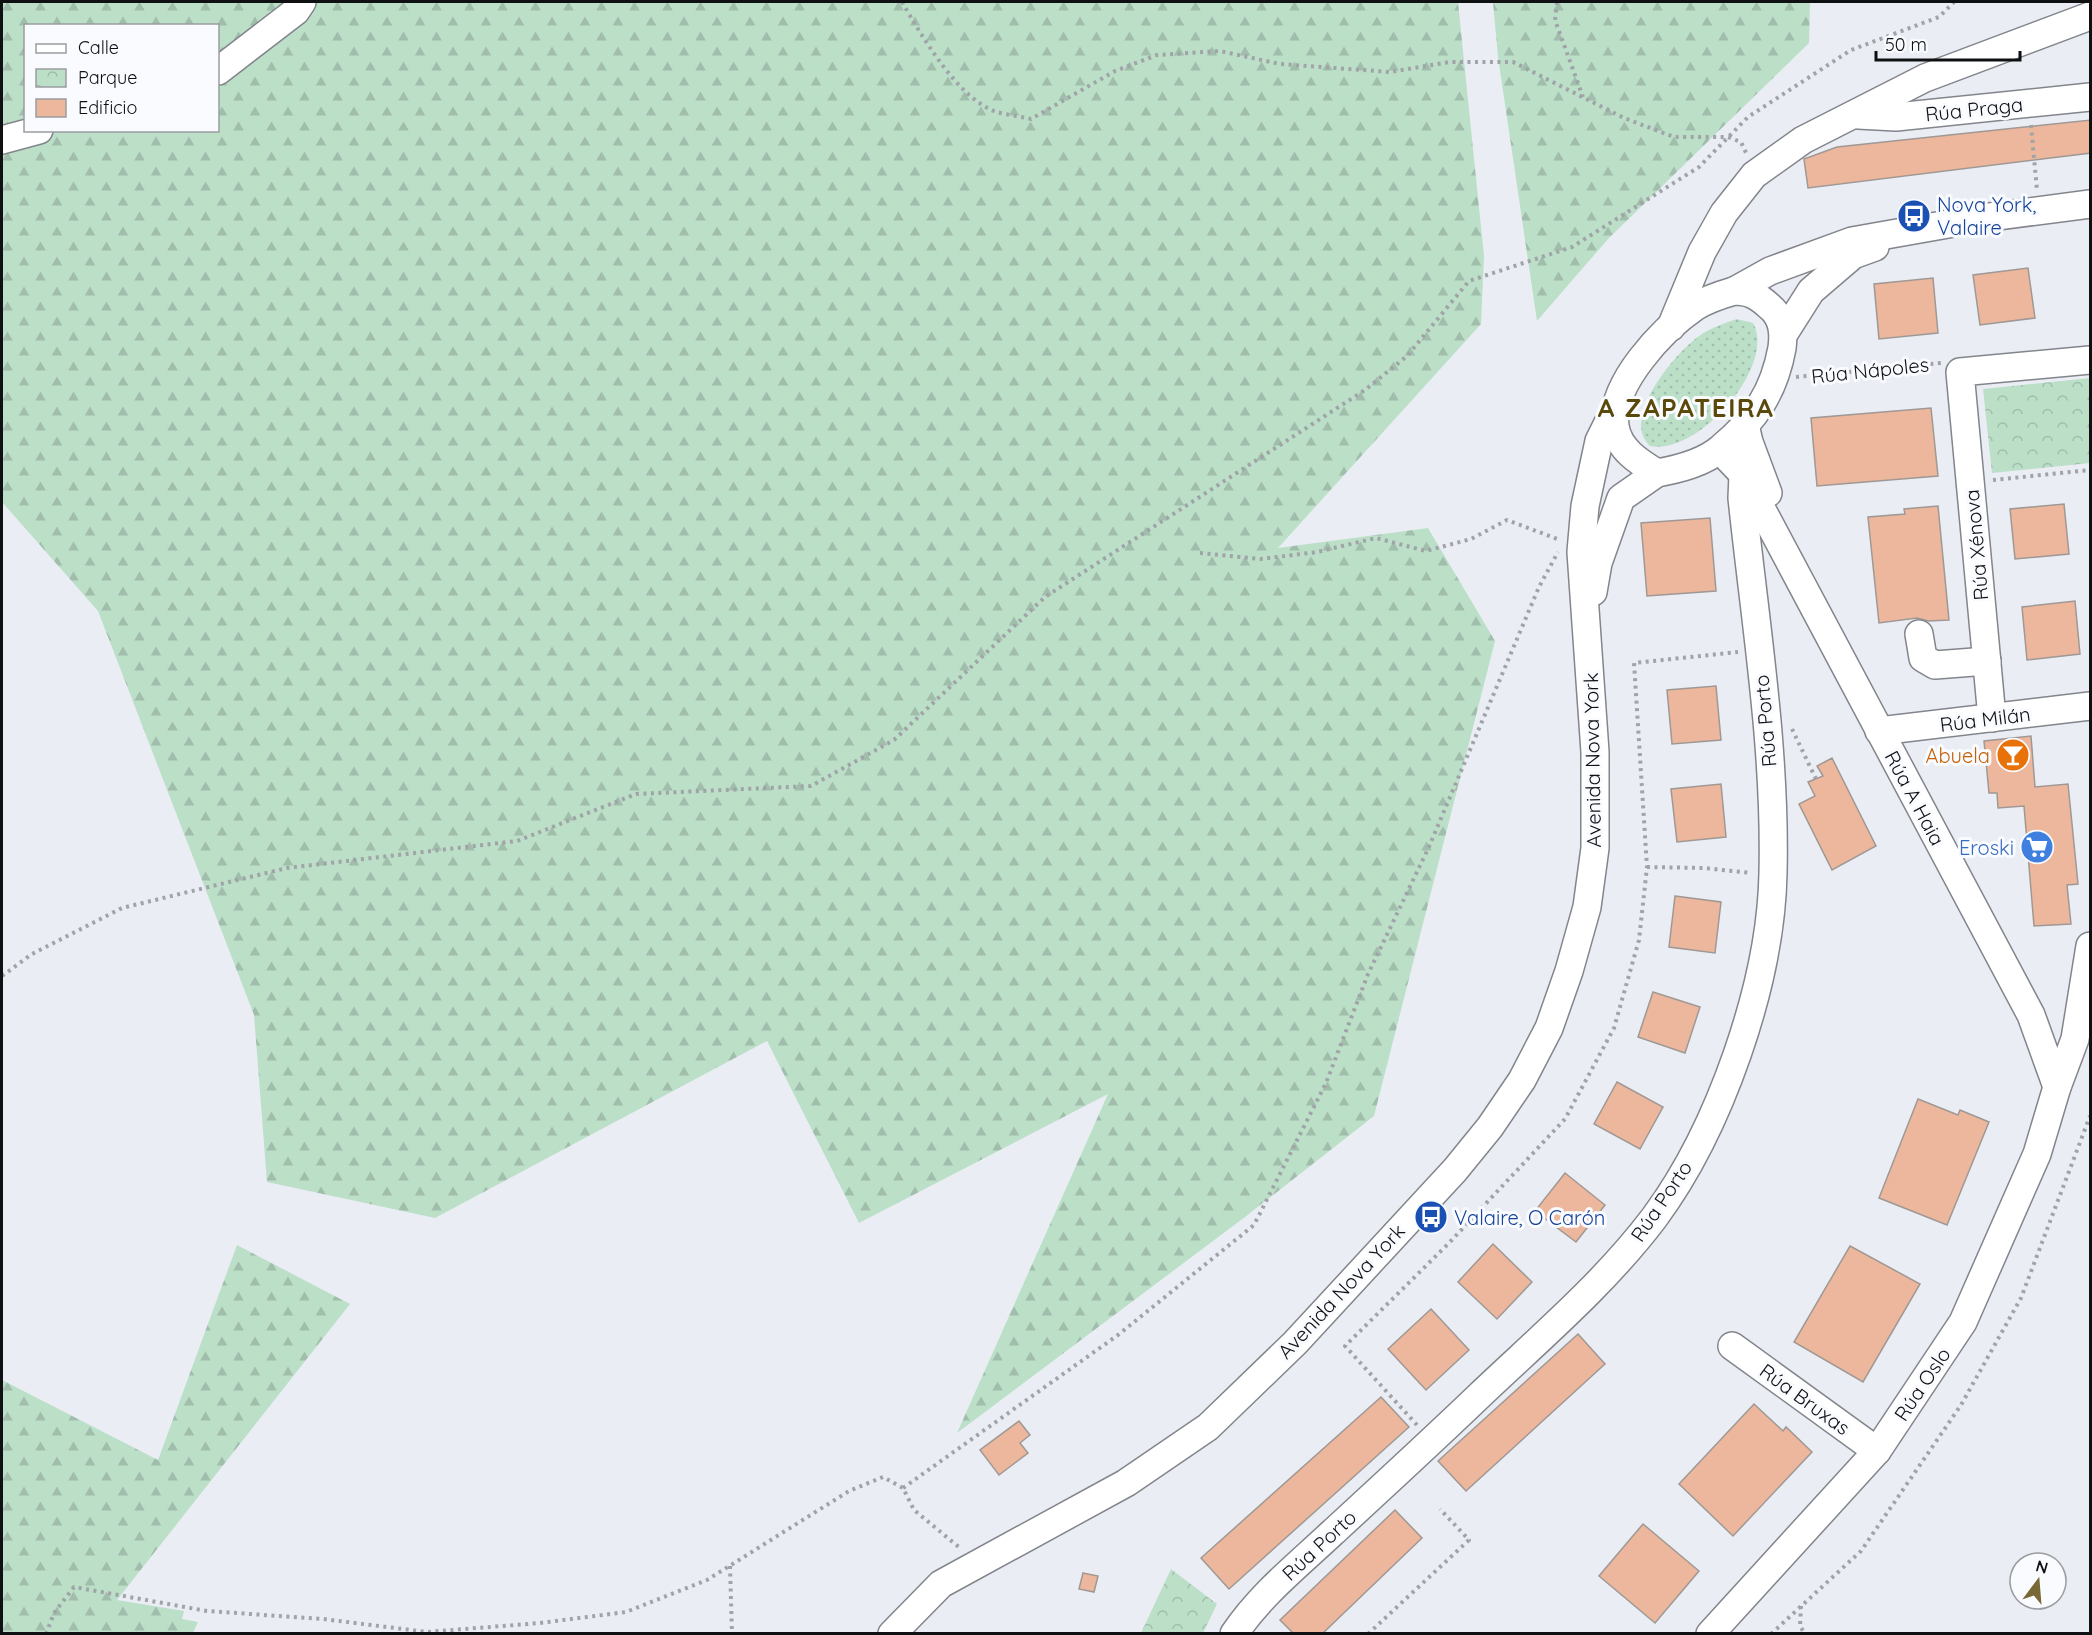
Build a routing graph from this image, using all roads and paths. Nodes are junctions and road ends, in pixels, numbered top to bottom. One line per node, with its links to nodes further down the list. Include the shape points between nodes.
1 (302, 2): 6 (street, via 296,11)
2 (902, 2): 7 (path, via 957,84 993,111 1031,119 1115,70 1156,55 1220,51 1280,64 1390,72 1449,62 1513,62)
3 (1557, 2): 7 (path, via 1555,20)
4 (1954, 2): 12 (path, via 1939,17 1851,50 1748,117)
5 (2091, 16): 10 (street, via 1925,78)
6 (219, 70)
7 (1584, 98): 12 (path, via 1674,137)
8 (2091, 98): 9 (street, Rúa Praga)
9 (2030, 104): 10 (street, Rúa Praga, via 1896,117); 16 (path, via 2037,194 2030,195)
10 (1858, 115): 14 (street, via 1803,140)
11 (32, 132): 13 (street)
12 (1728, 137): 14 (path, via 1741,142); 45 (path, via 1699,167 1572,247 1469,281 1407,356 1365,390 1045,597 894,740 811,786 636,795 517,841 287,868 122,908 32,954)
13 (2, 140)
14 (1754, 175): 18 (street, via 1724,213)
15 (2091, 204): 16 (street)
16 (2031, 211): 17 (street)
17 (1925, 227): 19 (street, via 1825,249); 21 (street, via 1853,255 1810,291)
18 (1702, 252): 19 (street, via 1703,276); 20 (street)
19 (1725, 294): 20 (street, via 1696,306); 21 (street, via 1748,291 1776,312)
20 (1671, 327): 25 (street, via 1632,370)
21 (1785, 332): 26 (street, via 1777,376 1763,403)
22 (2091, 360): 23 (street)
23 (1960, 372): 24 (path, Rúa Nápoles, via 1940,363); 31 (street, Rúa Xénova)
24 (1792, 378)
25 (1617, 405): 29 (street, via 1615,426 1624,447); 36 (street, Avenida Nova York, via 1599,441 1585,506 1581,552)
26 (1745, 425): 27 (street); 32 (street, Rúa A Haia)
27 (1720, 450): 29 (street, via 1678,469); 30 (street, Rúa A Haia)
28 (2091, 470): 31 (path)
29 (1657, 473): 36 (street, Avenida Nova York, via 1621,498 1598,563)
30 (1743, 474): 32 (street, Rúa A Haia); 35 (street, Rúa Porto, via 1742,498)
31 (1970, 483): 38 (street, Rúa Xénova)
32 (1774, 520): 34 (street, Rúa A Haia); 35 (street, Rúa Porto, via 1760,563)
33 (1200, 553): 52 (path, via 1261,560 1377,538 1426,551 1471,539 1507,520 1564,541 1539,587 1428,849 1368,974 1326,1083 1254,1225 1118,1335)
34 (1797, 577): 35 (street, Rúa Porto, via 1779,576 1766,583); 41 (street, Rúa A Haia)
35 (1755, 616): 43 (street, Rúa Porto, via 1769,751)
36 (1587, 622): 54 (street, Avenida Nova York, via 1595,764 1595,848 1587,907 1549,1028 1522,1080 1455,1170 1295,1343 1208,1427 1126,1483)
37 (1918, 634): 38 (street, via 1923,658 1935,665)
38 (1987, 661): 40 (street, Rúa Xénova)
39 (2091, 706): 40 (street, Rúa Milán)
40 (1992, 718): 41 (street, Rúa Milán)
41 (1880, 731): 47 (street, Rúa A Haia)
42 (1647, 867): 43 (path, via 1704,868)
43 (1773, 876): 60 (street, Rúa Porto, via 1762,961 1740,1046 1706,1128 1654,1217 1605,1276 1263,1596)
44 (2091, 946): 46 (street)
45 (2, 976)
46 (2083, 989): 47 (street, via 2067,1023 2056,1028); 48 (street, Rúa Oslo, via 2075,1039)
47 (2031, 1015): 48 (street, Rúa A Haia)
48 (2057, 1087): 51 (street, Rúa Oslo, via 2037,1154 1963,1322)
49 (2091, 1116): 56 (path, via 2021,1298 1961,1405 1861,1551)
50 (1732, 1346): 51 (street, Rúa Bruxas)
51 (1877, 1451): 62 (street, Rúa Oslo)
52 (903, 1488): 54 (path, via 915,1510); 55 (path, via 883,1477 849,1491)
53 (1440, 1509): 61 (path, via 1469,1540)
54 (975, 1564): 59 (street, Avenida Nova York, via 941,1584)
55 (730, 1566): 57 (path, via 707,1580 626,1612 427,1632 323,1619 207,1611 74,1587 54,1613); 58 (path)
56 (1801, 1606): 63 (path); 64 (path, via 1800,1626)
57 (46, 1634)
58 (732, 1634)
59 (892, 1634)
60 (1234, 1634)
61 (1368, 1634)
62 (1710, 1634)
63 (1772, 1634)
64 (1805, 1634)

